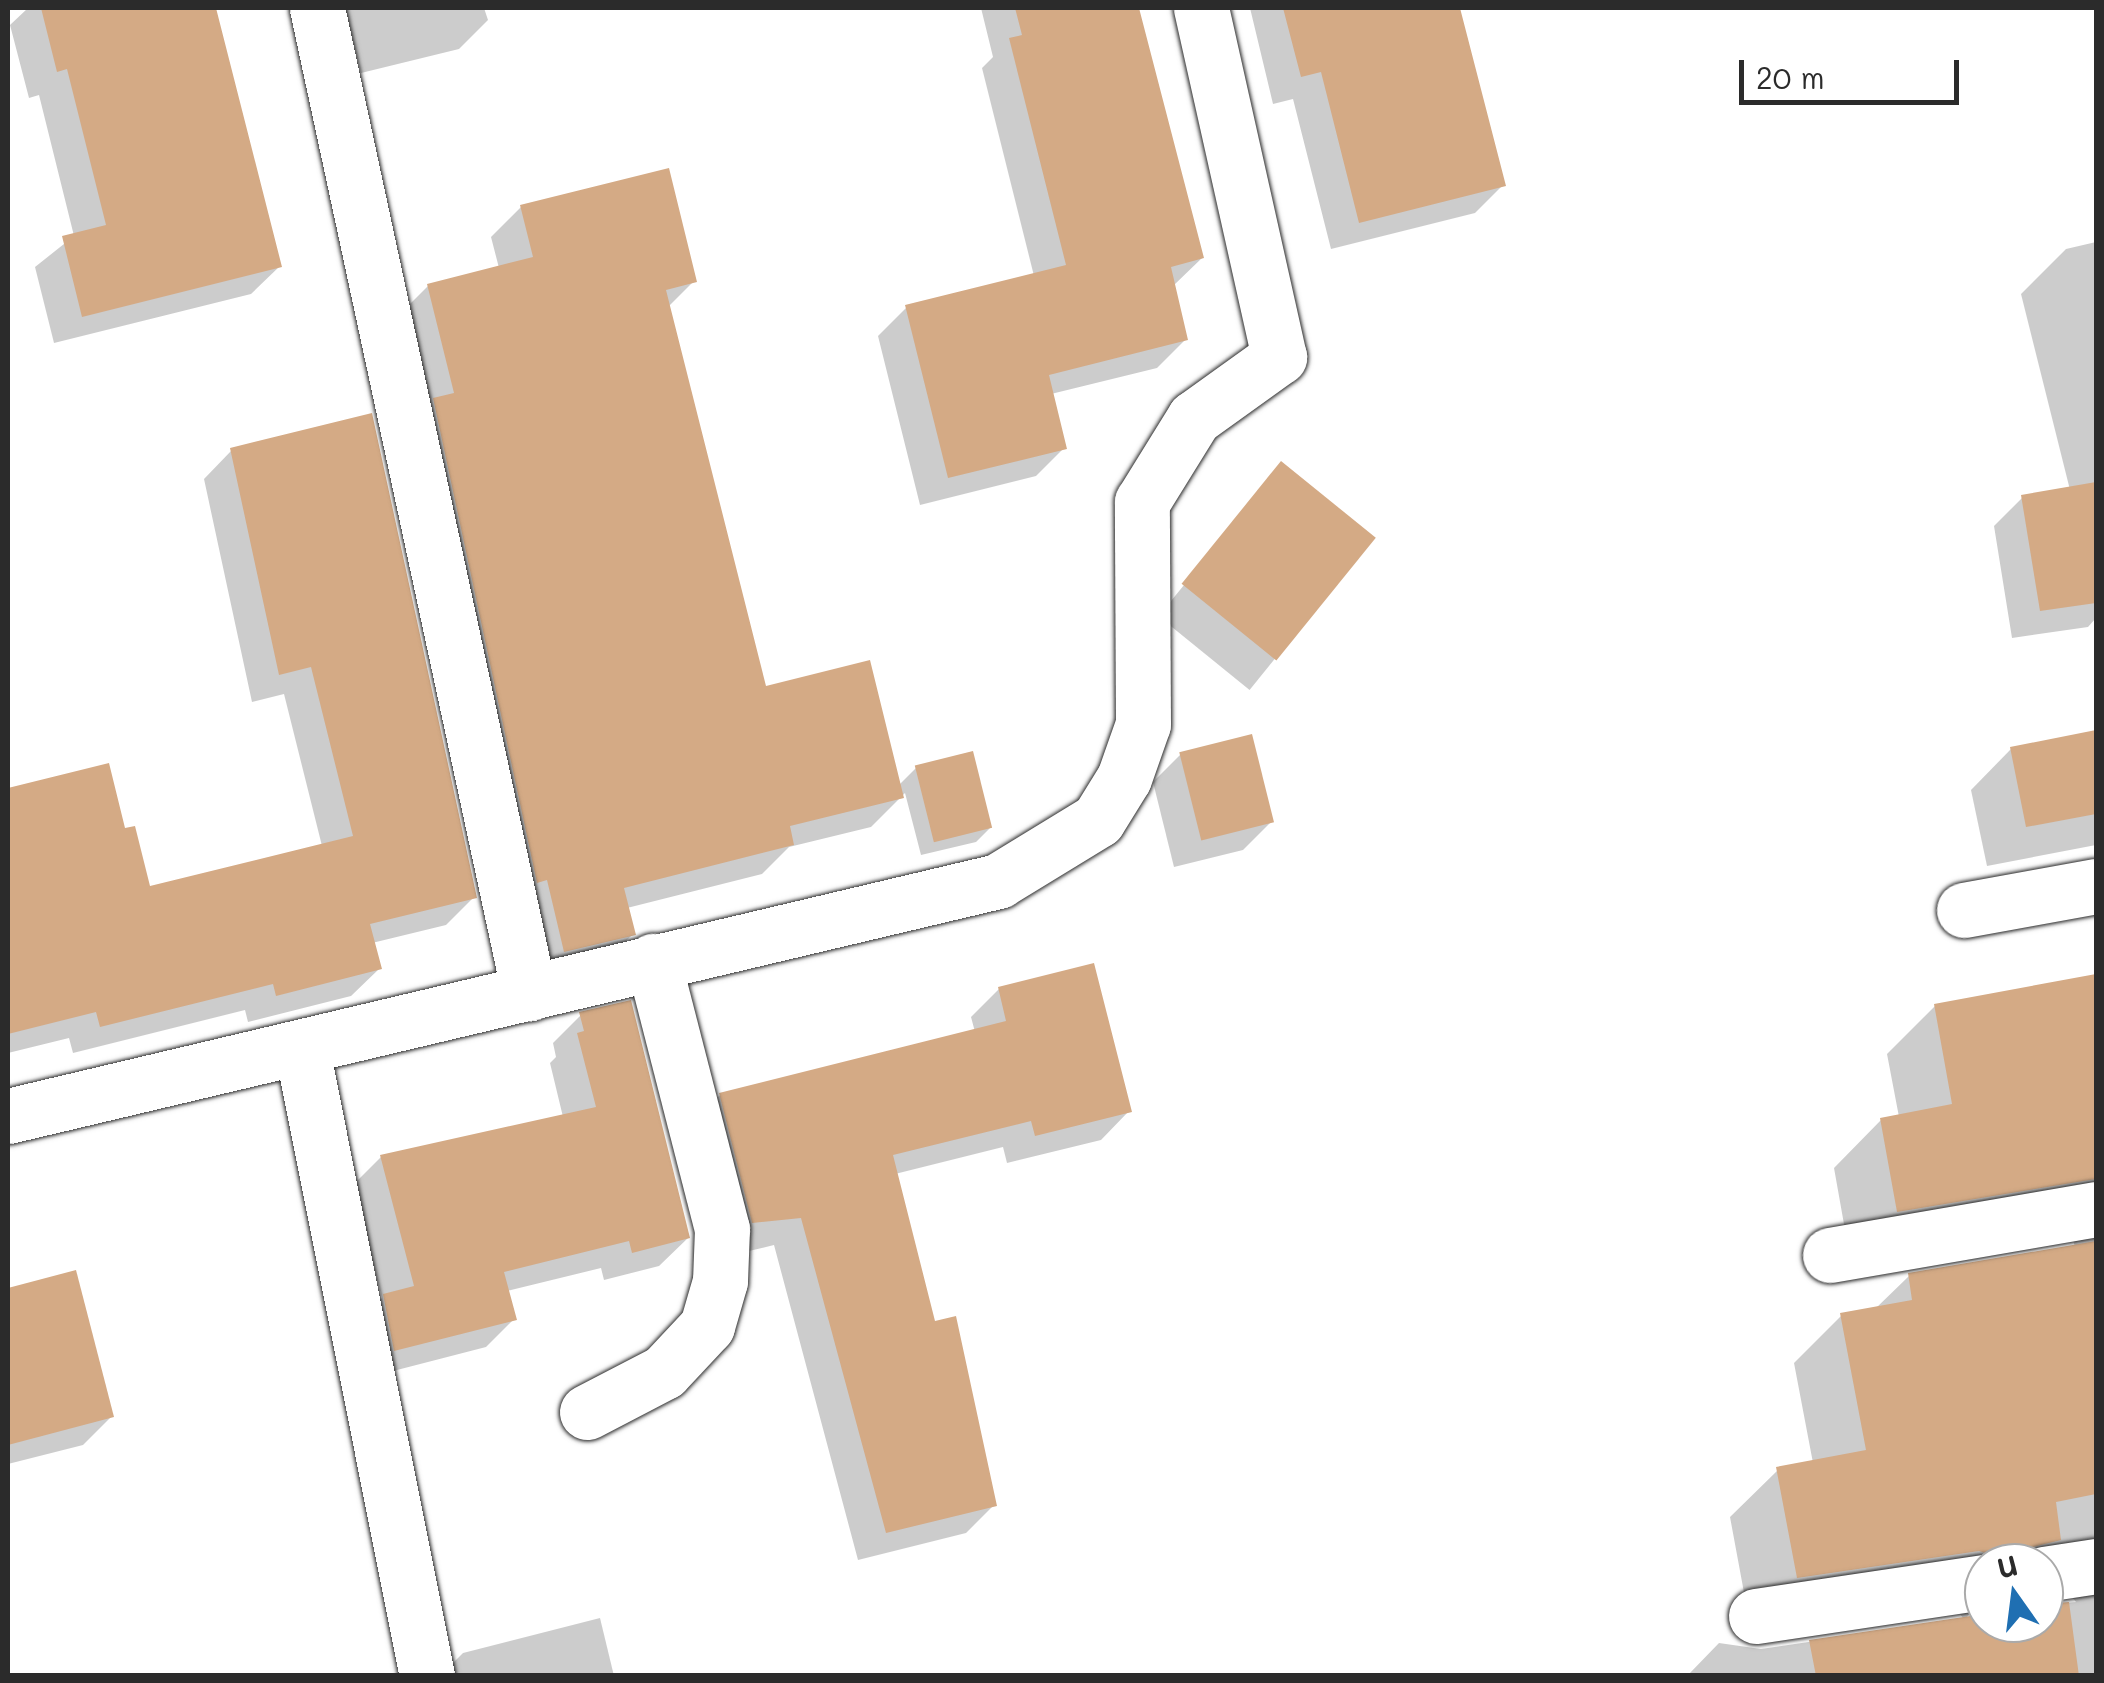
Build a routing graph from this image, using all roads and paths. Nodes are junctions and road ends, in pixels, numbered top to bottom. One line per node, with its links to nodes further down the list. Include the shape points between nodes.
1 (317, 8): 6 (street)
2 (1202, 8): 5 (street, via 1280,357 1194,418 1142,502 1144,724 1124,778 1098,820 998,881)
3 (2096, 886): 4 (street)
4 (1964, 910)
5 (652, 961): 6 (street); 11 (street, via 722,1229 720,1282 707,1326 664,1372)
6 (529, 993): 7 (street)
7 (302, 1050): 8 (street); 16 (street)
8 (8, 1116)
9 (2096, 1209): 10 (street)
10 (1830, 1255)
11 (587, 1412)
12 (2096, 1566): 13 (street)
13 (2064, 1571)
14 (1964, 1585): 15 (street)
15 (1756, 1616)
16 (426, 1676)

